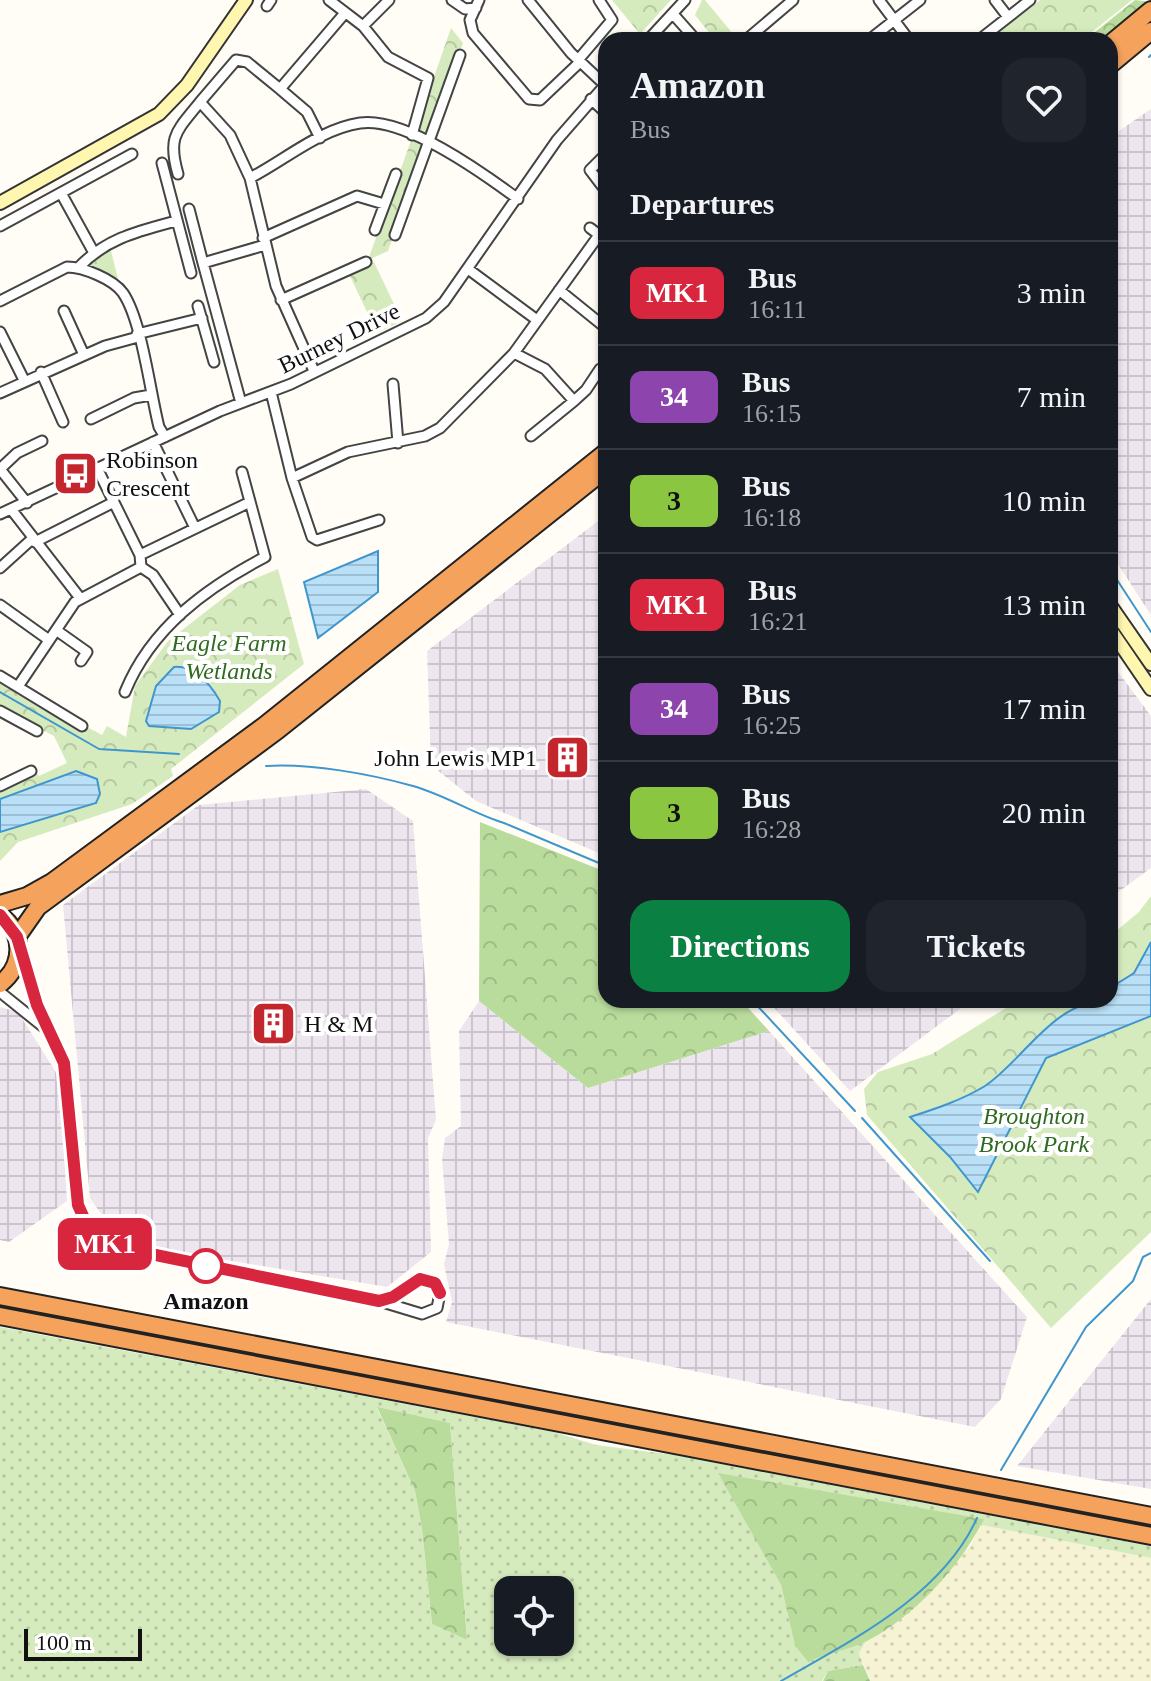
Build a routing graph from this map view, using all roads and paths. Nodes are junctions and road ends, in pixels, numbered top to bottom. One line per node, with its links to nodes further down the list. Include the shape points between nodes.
1 (246, 0): 51 (street, via 187,85 159,114)
2 (329, 0): 15 (street)
3 (389, 0): 19 (street)
4 (452, 0): 13 (street, via 465,9)
5 (528, 0): 32 (street)
6 (599, 0): 21 (street, via 612,20)
7 (685, 0): 16 (street)
8 (793, 0): 24 (street)
9 (879, 0): 18 (street)
10 (920, 0): 18 (street)
11 (995, 0): 17 (street)
12 (1030, 0): 17 (street)
13 (478, 4): 32 (street, via 470,20 473,33 534,102)
14 (1151, 10): 29 (highway)
15 (345, 13): 19 (street); 34 (street)
16 (673, 14): 22 (street); 23 (street)
17 (1008, 17): 27 (street)
18 (894, 20): 25 (street); 26 (street)
19 (363, 26): 39 (street, via 388,57 428,78)
20 (1151, 31): 31 (highway)
21 (602, 32)
22 (656, 32)
23 (689, 32)
24 (755, 32)
25 (879, 32)
26 (903, 32)
27 (989, 32)
28 (598, 37): 32 (street)
29 (1118, 37)
30 (460, 55): 41 (street)
31 (1118, 58)
32 (579, 61): 33 (street)
33 (598, 78)
34 (280, 89): 37 (street, via 247,62 236,60); 40 (street, via 307,112)
35 (598, 92): 36 (street, Burney Drive)
36 (591, 99): 38 (street); 50 (street, Burney Drive)
37 (200, 102): 45 (street, via 173,137); 47 (street, via 230,135)
38 (598, 106)
39 (412, 135): 40 (street, via 376,121); 41 (street)
40 (320, 138): 47 (street)
41 (429, 142): 50 (street); 59 (street)
42 (132, 154): 49 (street)
43 (598, 162): 48 (street, via 590,170)
44 (162, 163): 54 (street)
45 (178, 174)
46 (396, 174): 52 (street)
47 (250, 178): 60 (street)
48 (598, 180)
49 (61, 193): 55 (street); 62 (street)
50 (518, 199): 66 (street, Burney Drive)
51 (0, 203)
52 (384, 204): 57 (street); 60 (street, via 357,196)
53 (189, 209): 64 (street)
54 (176, 221): 62 (street, via 123,235); 67 (street)
55 (0, 226)
56 (590, 228): 58 (street)
57 (375, 230)
58 (598, 234)
59 (395, 235)
60 (264, 242): 64 (street); 69 (street)
61 (598, 242): 68 (street)
62 (94, 253): 65 (street)
63 (366, 262): 69 (street)
64 (203, 263): 90 (street)
65 (79, 267): 70 (street, via 67,267); 77 (street, via 119,289)
66 (468, 269): 74 (street); 81 (street, Burney Drive, via 426,318)
67 (191, 273)
68 (559, 290): 74 (street); 75 (street)
69 (281, 300): 81 (street)
70 (0, 301)
71 (198, 306): 73 (street)
72 (64, 311): 79 (street)
73 (202, 318): 77 (street); 80 (street)
74 (537, 320): 78 (street)
75 (598, 322)
76 (0, 332): 84 (street)
77 (137, 336): 79 (street); 88 (street)
78 (514, 353): 89 (street, via 545,369); 97 (street, via 440,428)
79 (84, 355): 83 (street)
80 (214, 362)
81 (314, 371): 86 (street, Burney Drive)
82 (598, 371): 89 (street)
83 (41, 372): 84 (street); 92 (street)
84 (24, 380): 87 (street)
85 (393, 384): 97 (street)
86 (271, 392): 90 (street, Burney Drive); 103 (street)
87 (0, 393)
88 (151, 395): 91 (street); 94 (street)
89 (574, 401): 93 (street)
90 (241, 403): 94 (street, Burney Drive)
91 (91, 419)
92 (63, 422)
93 (531, 436)
94 (165, 437): 96 (street, Burney Drive)
95 (42, 441): 100 (street)
96 (153, 442): 99 (street, Burney Drive); 110 (street)
97 (398, 443): 103 (street, via 348,452)
98 (598, 458): 133 (highway, via 265,725 52,882)
99 (97, 468): 104 (street); 106 (street, Burney Drive)
100 (0, 469): 106 (street)
101 (242, 472): 105 (street)
102 (598, 475): 135 (highway, via 268,739 38,907)
103 (292, 478): 109 (street, via 317,540)
104 (114, 502): 111 (street); 112 (street)
105 (250, 502): 110 (street); 117 (street, via 265,557 206,592)
106 (27, 503): 107 (street, Burney Drive)
107 (11, 509): 108 (street, Burney Drive); 111 (street)
108 (0, 514)
109 (379, 520)
110 (195, 528): 112 (street)
111 (34, 541): 114 (street); 115 (street)
112 (140, 555): 113 (street)
113 (141, 567): 115 (street); 117 (street, via 153,575)
114 (0, 568)
115 (80, 598): 119 (street)
116 (0, 605): 120 (street)
117 (180, 615): 127 (street, via 146,651)
118 (1118, 617): 123 (street)
119 (56, 630): 120 (street); 122 (street, via 87,652)
120 (49, 640): 125 (street)
121 (1118, 641): 126 (street)
122 (81, 661)
123 (1151, 664)
124 (0, 676): 125 (street)
125 (19, 685): 129 (street)
126 (1151, 689)
127 (125, 692)
128 (0, 711): 130 (street)
129 (82, 726)
130 (37, 731)
131 (31, 771): 132 (street)
132 (0, 786)
133 (0, 904)
134 (0, 915): 135 (highway)
135 (18, 942): 136 (highway, via 13,972); 138 (street)
136 (0, 984)
137 (0, 992): 138 (street)
138 (48, 1031): 141 (street, via 68,1084 78,1205 88,1227 107,1245)
139 (408, 1287): 141 (street); 142 (street, via 405,1298); 142 (street, via 425,1279 440,1293 432,1312)
140 (0, 1296): 144 (highway)
141 (379, 1301): 142 (street)
142 (411, 1310)
143 (0, 1316): 145 (highway)
144 (1151, 1516)
145 (1151, 1536)

